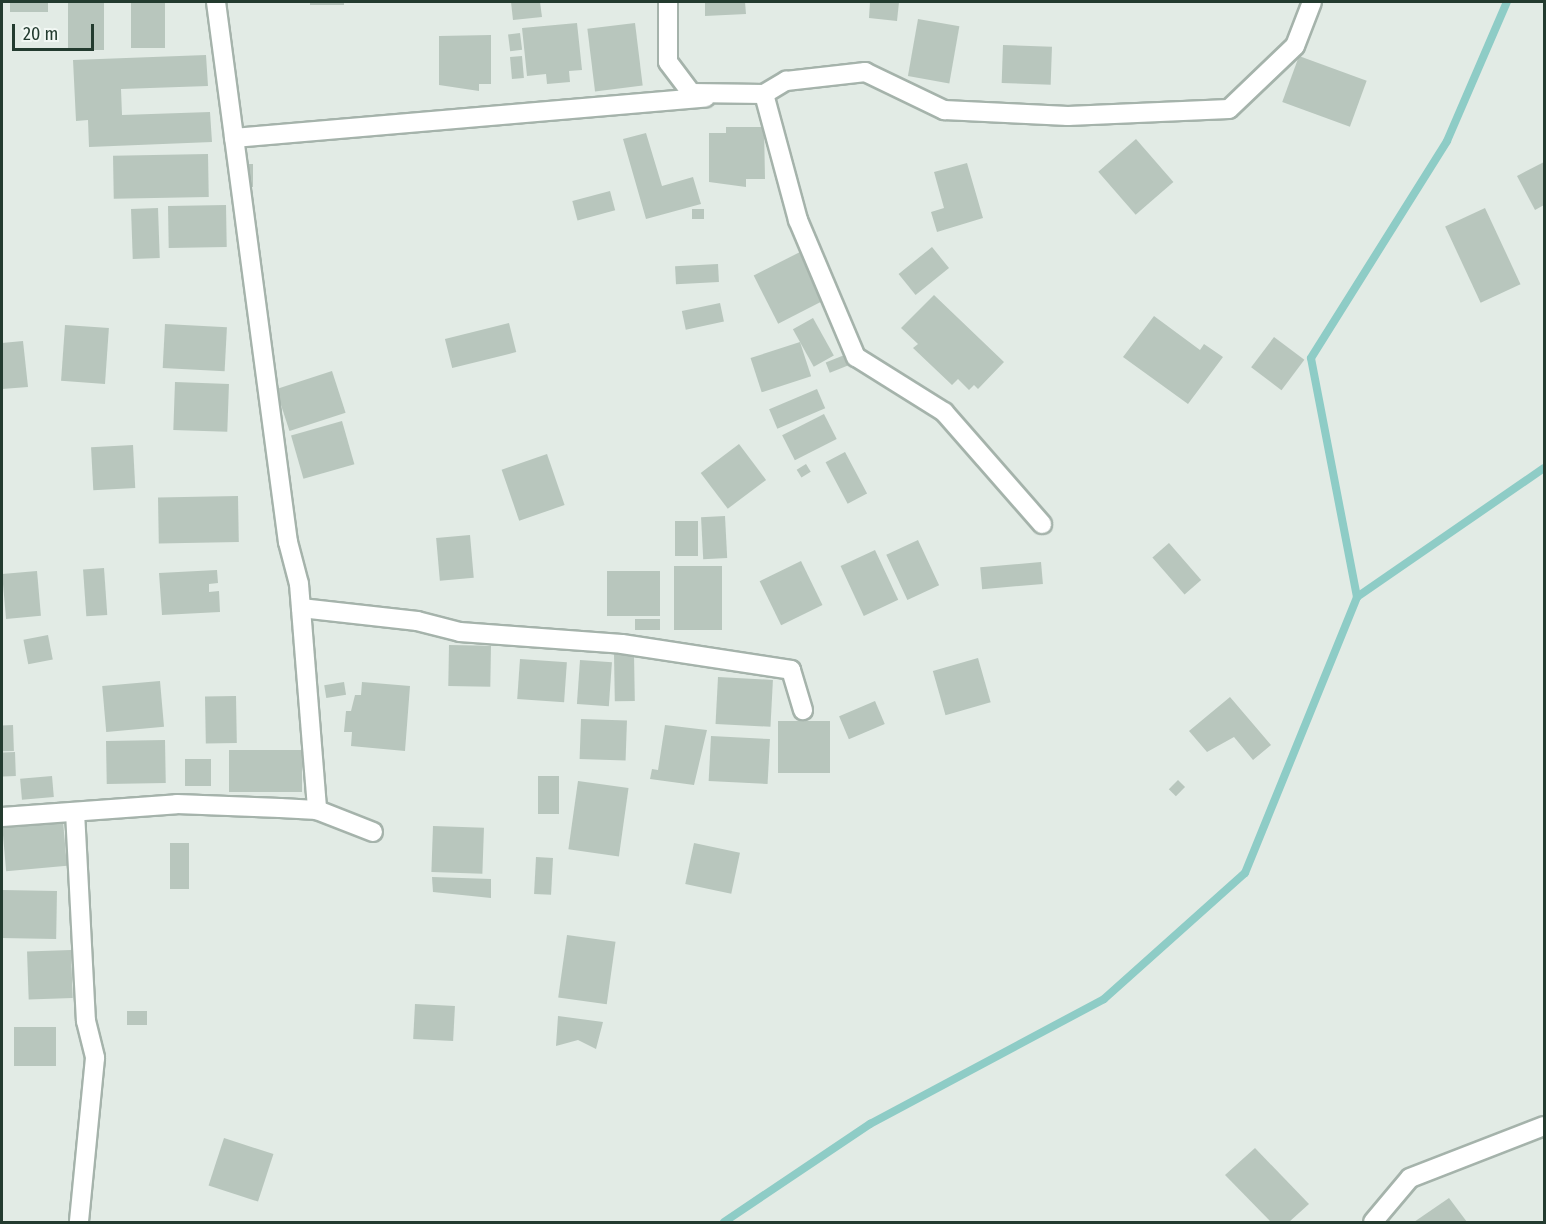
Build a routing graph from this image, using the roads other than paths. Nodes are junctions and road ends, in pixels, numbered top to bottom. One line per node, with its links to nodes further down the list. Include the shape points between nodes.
1 (216, 2): 6 (street)
2 (668, 2): 5 (street, via 668,62 691,93)
3 (1312, 2): 4 (street, via 1295,46 1229,109 1068,116 944,110 865,72 786,81)
4 (764, 94): 5 (street); 7 (street, via 798,220 856,357 944,412)
5 (714, 97): 6 (street)
6 (234, 138): 8 (street)
7 (1042, 524)
8 (301, 608): 9 (street, via 417,621 460,632 622,644 791,670); 10 (street)
9 (803, 710)
10 (318, 810): 11 (street, via 177,804); 13 (street)
11 (75, 812): 12 (street); 15 (street, via 86,1021 95,1059)
12 (2, 817)
13 (373, 832)
14 (1545, 1126): 16 (street, via 1410,1178)
15 (79, 1222)
16 (1373, 1222)

